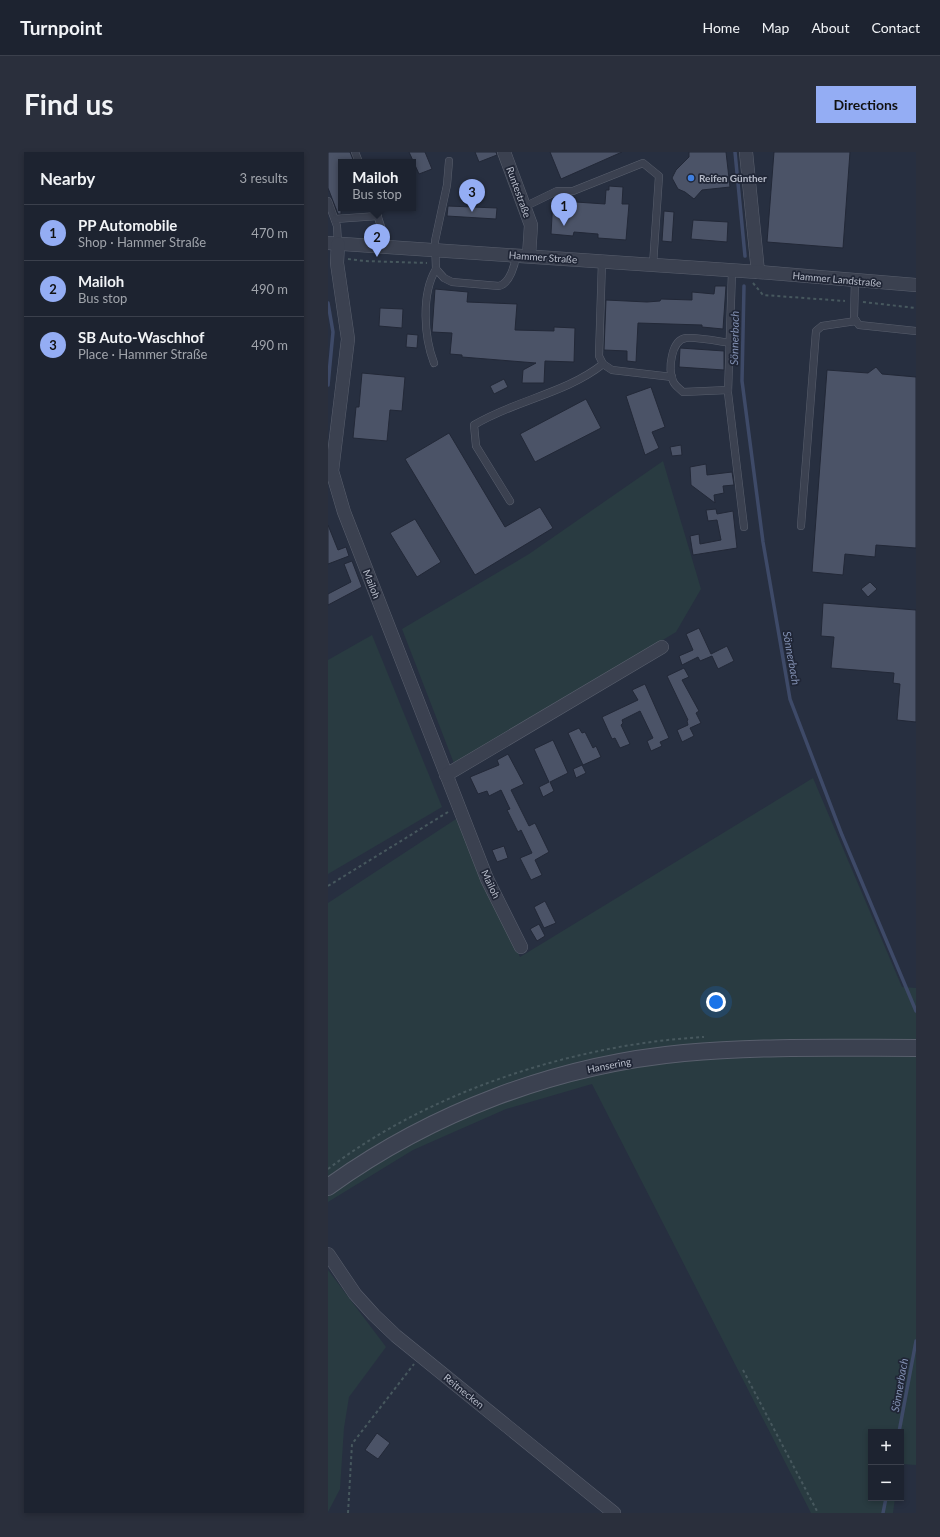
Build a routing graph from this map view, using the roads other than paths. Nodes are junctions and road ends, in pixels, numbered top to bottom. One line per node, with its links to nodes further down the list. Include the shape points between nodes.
1 (504, 152): 5 (street, Runtestraße)
2 (746, 152): 16 (street)
3 (450, 161): 13 (lane, via 436,234)
4 (328, 201): 8 (lane)
5 (524, 207): 12 (street, Runtestraße, via 531,225); 15 (lane, via 557,191 573,191 643,163 659,176)
6 (377, 211): 7 (lane)
7 (378, 216): 8 (lane); 9 (lane)
8 (335, 219): 10 (lane, via 337,226)
9 (384, 246): 10 (street, Hammer Straße); 13 (street, Hammer Straße)
10 (334, 247): 31 (street, Mailoh, via 348,339 332,471 344,512)
11 (516, 255): 12 (street, Hammer Straße); 13 (street, Hammer Straße); 13 (lane, via 506,281 499,286 452,282 444,278)
12 (529, 256): 14 (street, Hammer Straße)
13 (435, 261): 23 (lane, via 425,324)
14 (602, 261): 15 (street, Hammer Straße); 24 (lane, via 598,356)
15 (653, 265): 17 (street, Hammer Straße)
16 (758, 272): 17 (street, Hammer Straße); 18 (street, Hammer Landstraße)
17 (732, 274): 22 (lane)
18 (856, 280): 19 (street, Hammer Landstraße); 20 (lane)
19 (916, 285)
20 (856, 321): 21 (lane, via 859,325); 28 (lane, via 822,326 816,331)
21 (916, 331)
22 (730, 343): 25 (lane, via 686,338 679,340 675,346); 26 (lane)
23 (434, 363)
24 (603, 364): 25 (lane, via 612,370); 27 (lane, via 572,383 505,409 474,425 476,446)
25 (672, 377): 26 (lane, via 676,386 683,392)
26 (728, 390): 29 (lane)
27 (510, 501)
28 (801, 526)
29 (744, 527)
30 (662, 647): 31 (street)
31 (446, 775): 32 (street, Mailoh, via 487,879)
32 (521, 947)
33 (916, 1048): 34 (street, Hansering, via 788,1048 683,1053 581,1070 528,1086 444,1119 401,1141)
34 (328, 1187)
35 (328, 1254): 36 (street, Reitnecken, via 355,1294 374,1316)
36 (614, 1513)

